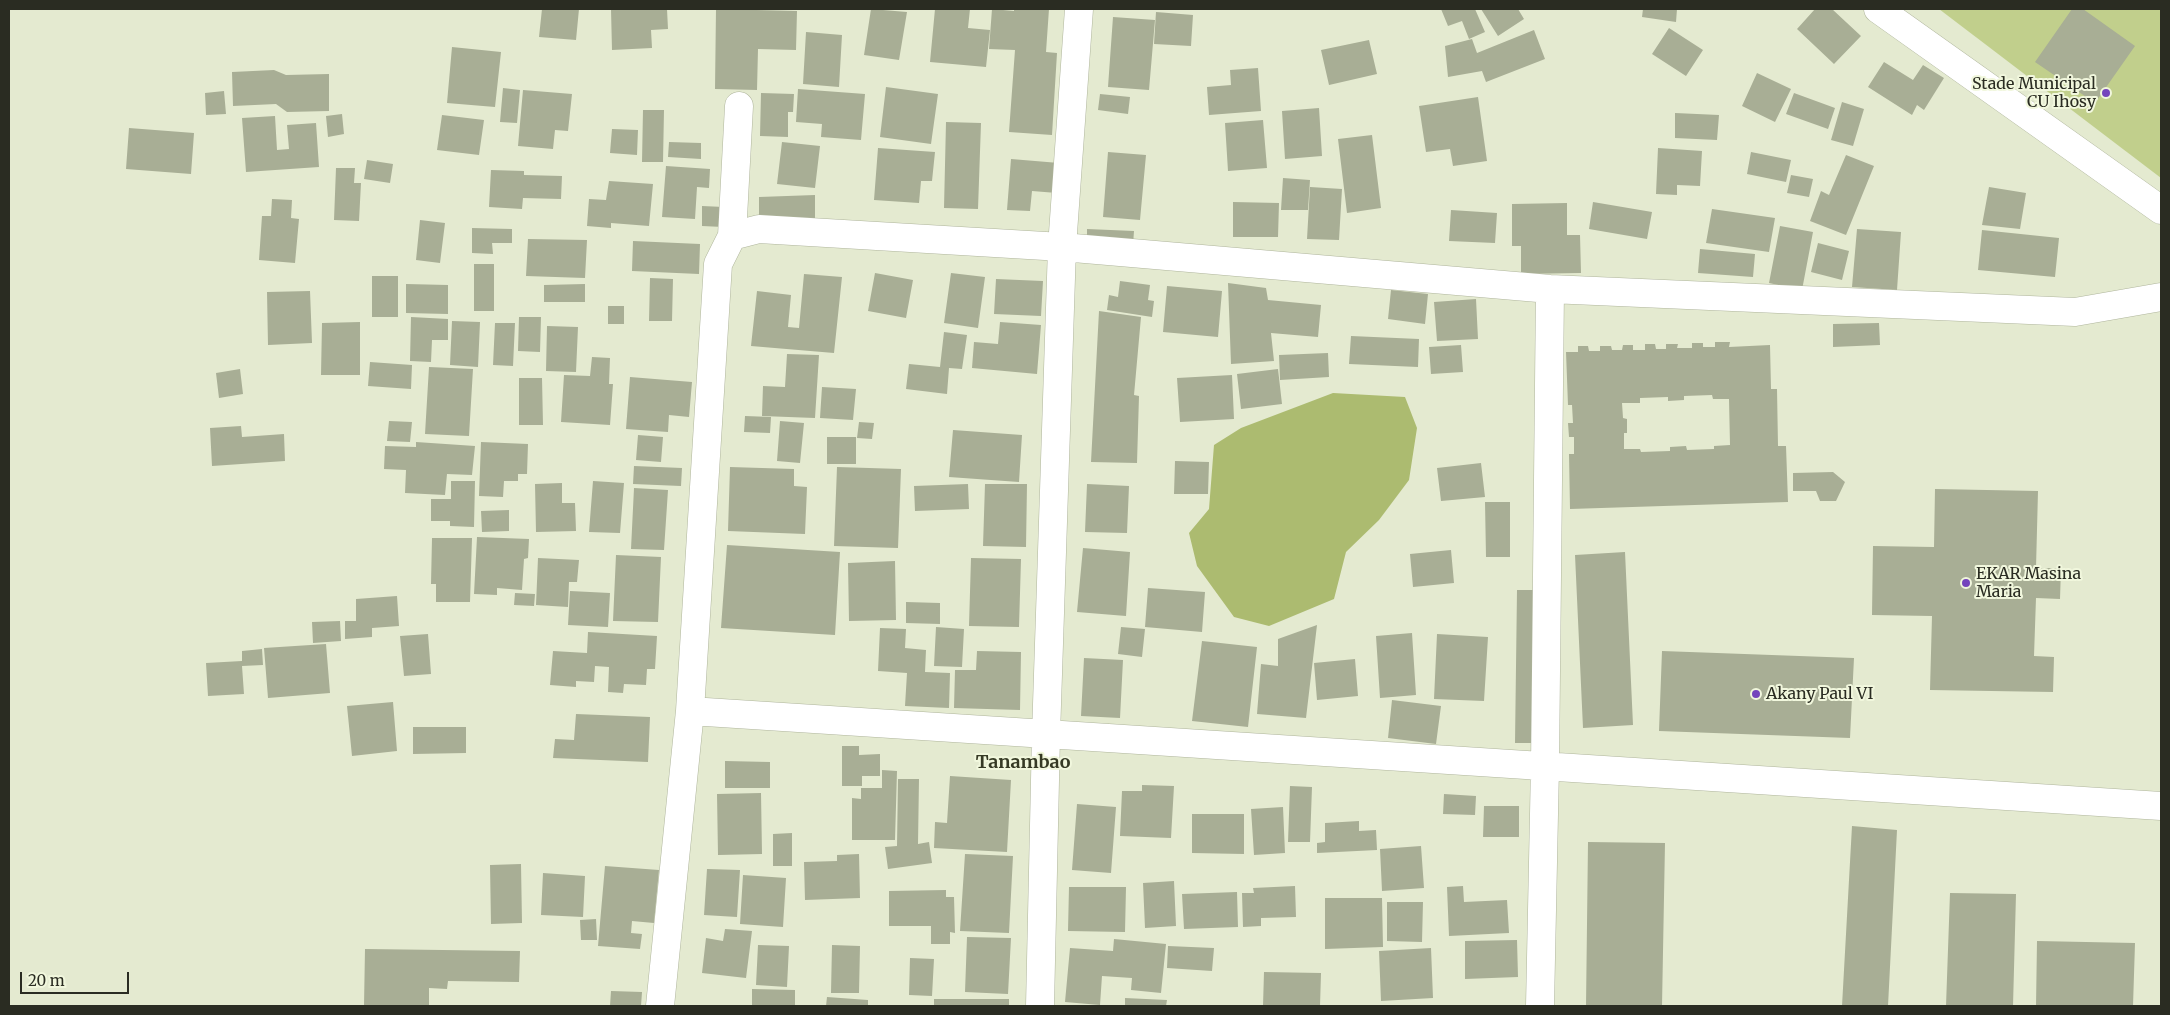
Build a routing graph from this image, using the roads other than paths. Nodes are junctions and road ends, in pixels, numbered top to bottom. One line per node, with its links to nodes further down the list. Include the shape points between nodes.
1 (1079, 9): 6 (street)
2 (1878, 9): 4 (street)
3 (739, 106): 5 (street)
4 (2161, 210)
5 (732, 236): 6 (street, via 759,228); 9 (street, via 718,264)
6 (1062, 247): 7 (street); 10 (street)
7 (1550, 289): 8 (street, via 2075,312); 11 (street)
8 (2161, 297)
9 (690, 711): 10 (street); 13 (street)
10 (1046, 735): 11 (street); 14 (street)
11 (1545, 766): 12 (street); 15 (street)
12 (2161, 806)
13 (660, 1006)
14 (1040, 1006)
15 (1540, 1006)

